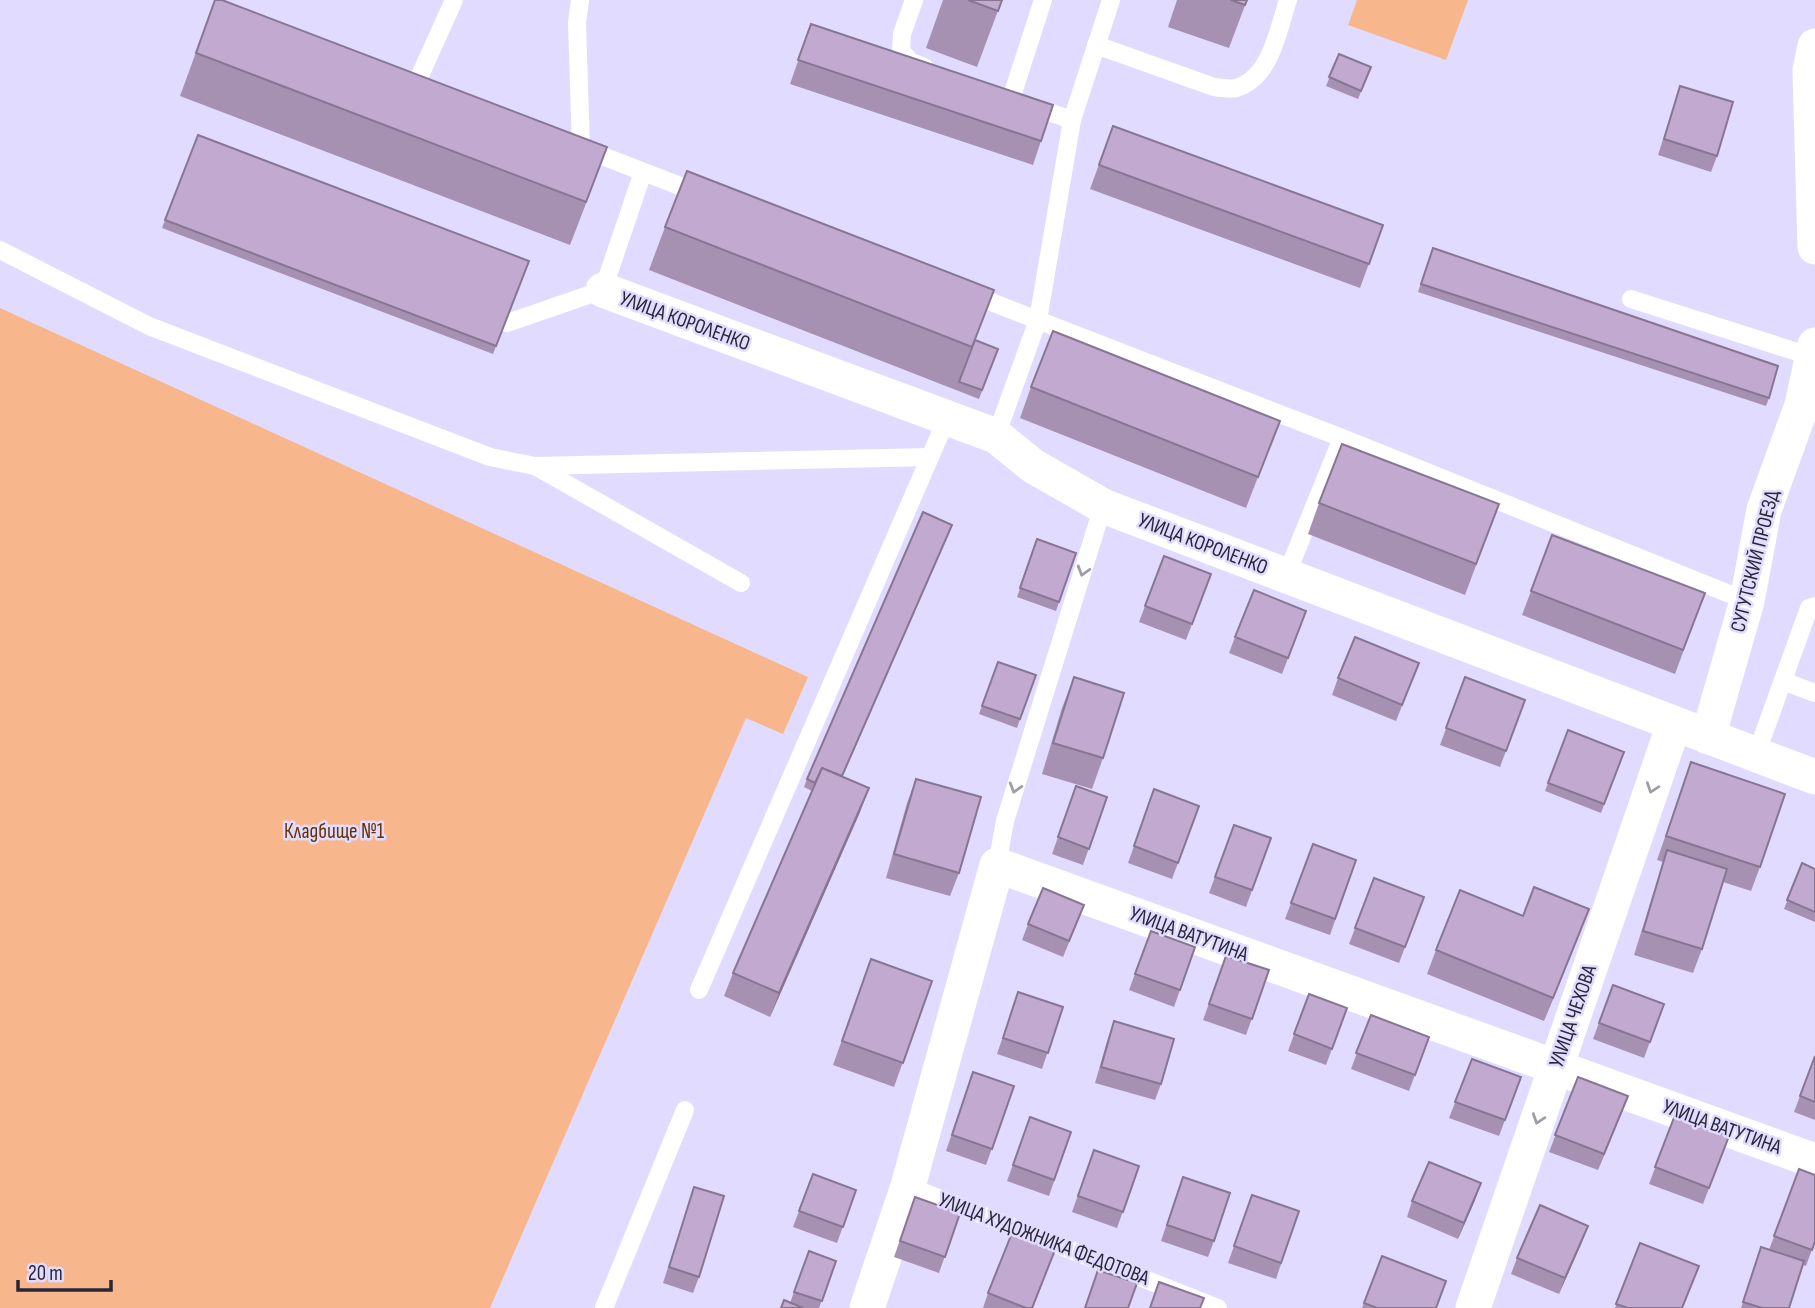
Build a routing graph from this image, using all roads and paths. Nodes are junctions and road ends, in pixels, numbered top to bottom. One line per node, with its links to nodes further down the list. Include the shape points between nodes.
1 (454, 0): 10 (lane)
2 (580, 0): 12 (lane, via 574,145)
3 (914, 0): 9 (lane, via 901,51 911,62)
4 (1042, 0): 11 (lane, via 1005,96)
5 (1111, 0): 7 (lane)
6 (1288, 0): 7 (lane, via 1266,64 1253,80 1234,88 1214,87)
7 (1096, 45): 11 (lane)
8 (1815, 46): 14 (street, via 1810,70)
9 (936, 71)
10 (417, 82)
11 (1072, 120): 19 (lane)
12 (643, 172): 13 (lane); 17 (lane)
13 (720, 202)
14 (1815, 247)
15 (0, 250): 27 (lane, via 149,326 490,457)
16 (952, 287): 19 (lane)
17 (603, 290): 20 (lane); 23 (street, УЛИЦА КОРОЛЕНКО)
18 (1631, 299): 21 (lane)
19 (1038, 320): 24 (lane); 25 (lane)
20 (507, 323)
21 (1814, 351): 22 (street, СУГУТСКИЙ ПРОЕЗД)
22 (1808, 408): 31 (street, СУГУТСКИЙ ПРОЕЗД, via 1764,510)
23 (947, 418): 24 (street, УЛИЦА КОРОЛЕНКО); 26 (lane)
24 (996, 436): 28 (street, УЛИЦА КОРОЛЕНКО, via 1033,466)
25 (1342, 438): 29 (lane); 31 (lane)
26 (929, 457): 27 (lane); 40 (lane)
27 (535, 466): 30 (lane)
28 (1103, 506): 29 (street, УЛИЦА КОРОЛЕНКО); 39 (lane, one-way to 39, via 1005,821)
29 (1286, 576): 35 (street, УЛИЦА КОРОЛЕНКО)
30 (741, 583)
31 (1747, 601): 36 (street, СУГУТСКИЙ ПРОЕЗД)
32 (1815, 606): 33 (lane, via 1809,608)
33 (1783, 681): 34 (lane); 37 (lane)
34 (1815, 693)
35 (1674, 724): 36 (street, УЛИЦА КОРОЛЕНКО); 41 (street, УЛИЦА ЧЕХОВА, one-way to 41)
36 (1708, 737): 37 (street, УЛИЦА КОРОЛЕНКО)
37 (1756, 755): 38 (street, УЛИЦА КОРОЛЕНКО)
38 (1815, 778)
39 (997, 865): 41 (street, УЛИЦА ВАТУТИНА); 44 (street)
40 (699, 990)
41 (1556, 1066): 43 (street, УЛИЦА ВАТУТИНА); 48 (street, УЛИЦА ЧЕХОВА, one-way to 48)
42 (685, 1110): 45 (lane)
43 (1815, 1161)
44 (908, 1186): 46 (street); 47 (lane, УЛИЦА ХУДОЖНИКА ФЕДОТОВА)
45 (604, 1308)
46 (867, 1308)
47 (1218, 1308)
48 (1473, 1308)

